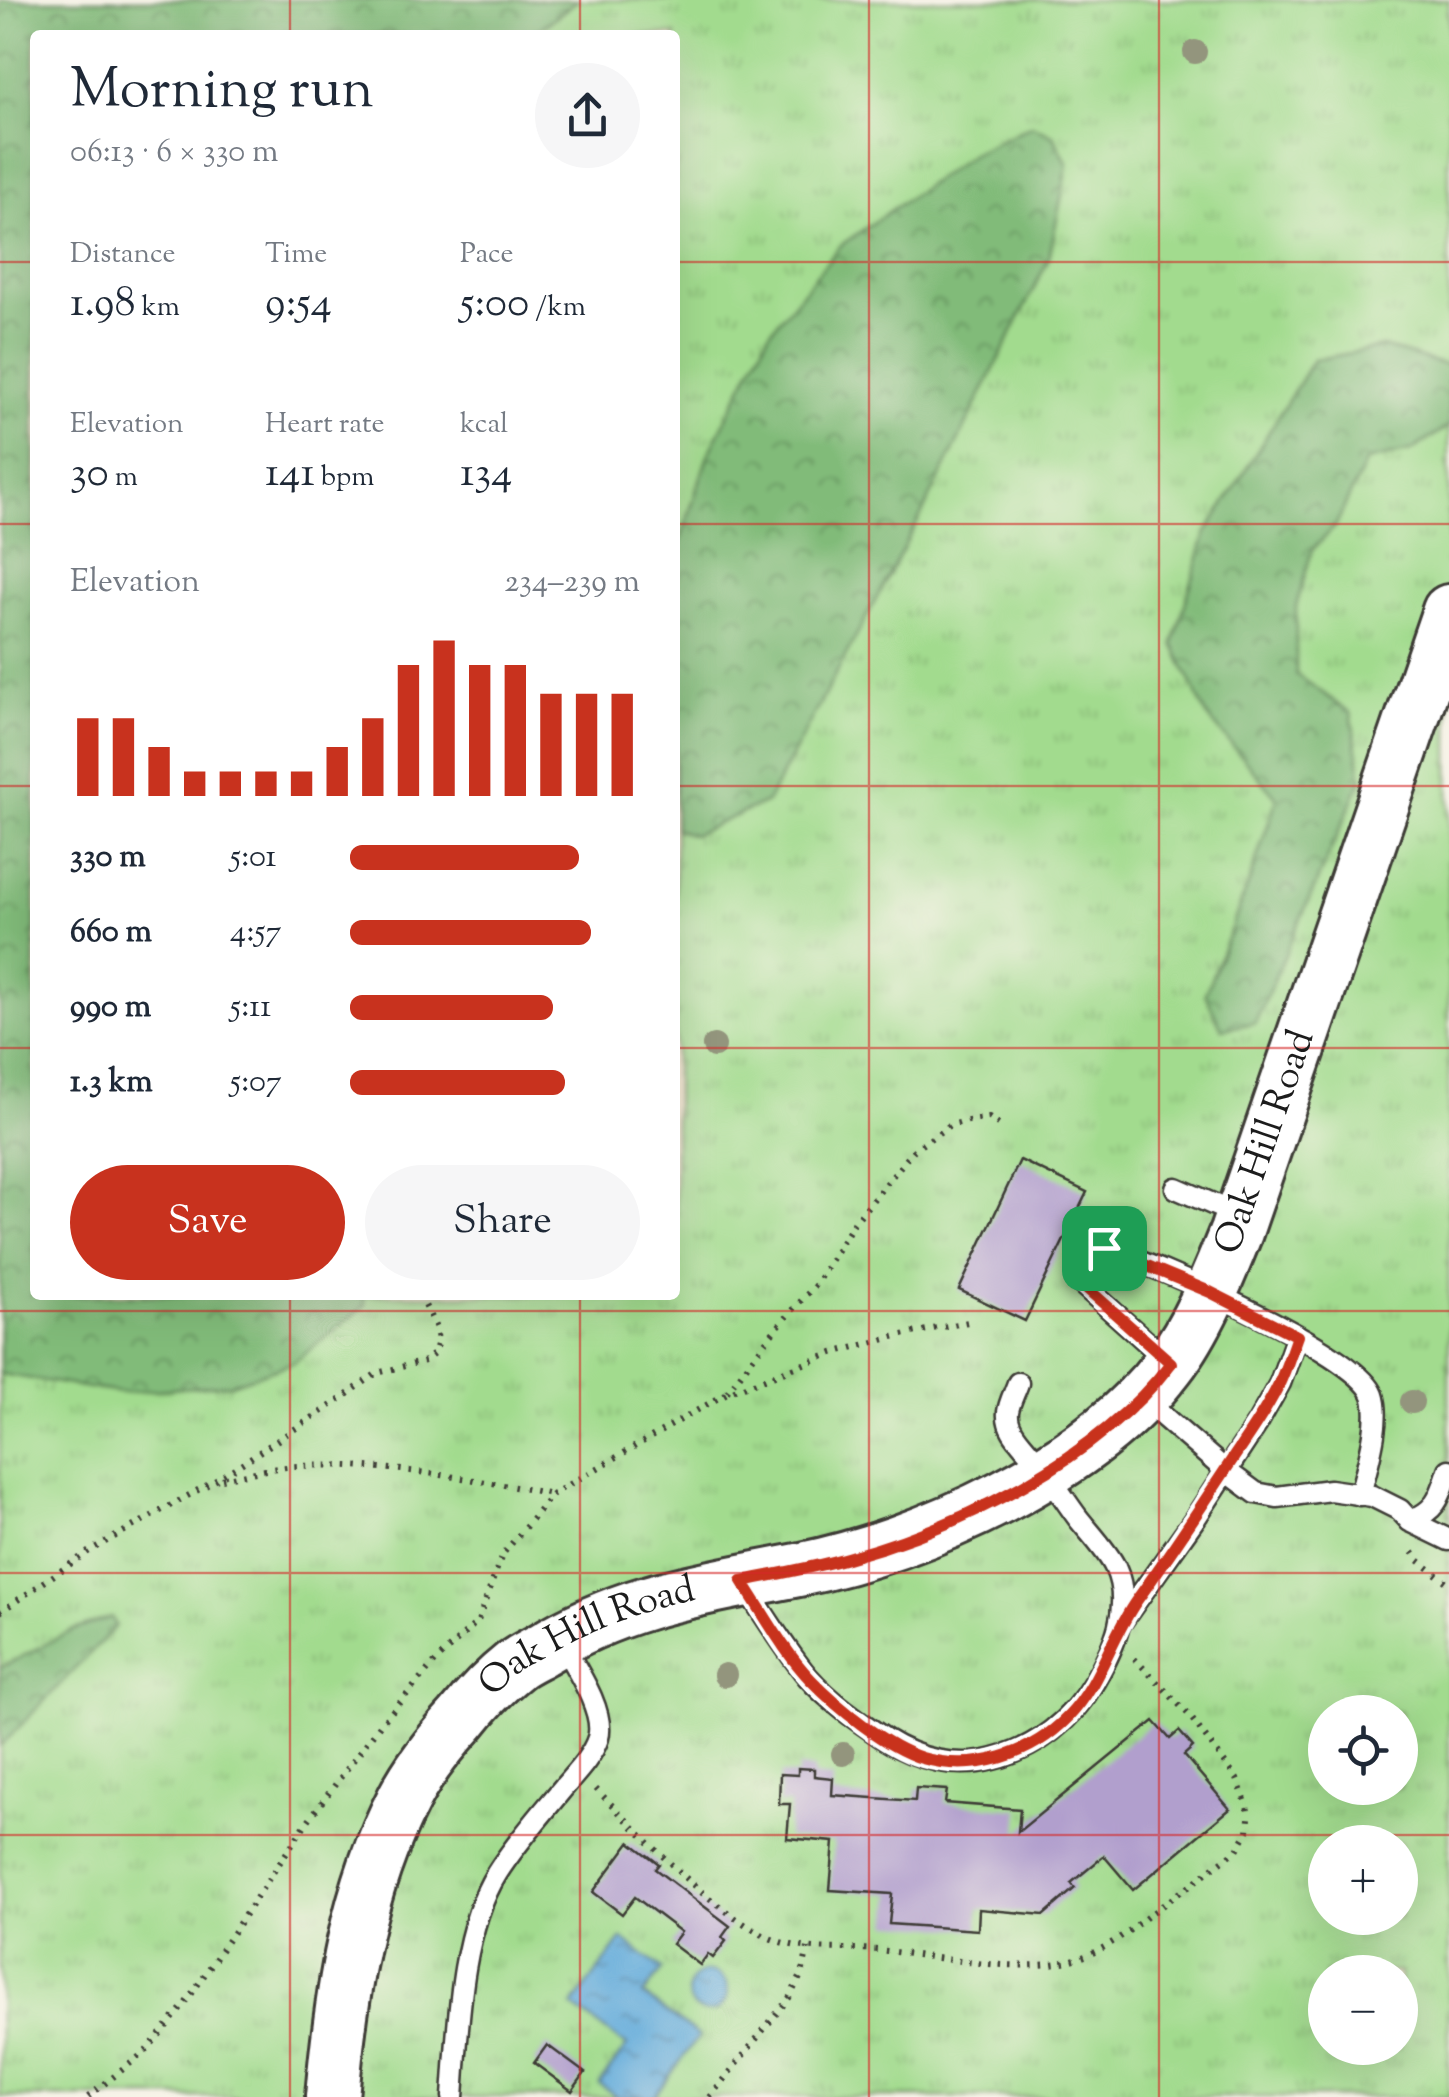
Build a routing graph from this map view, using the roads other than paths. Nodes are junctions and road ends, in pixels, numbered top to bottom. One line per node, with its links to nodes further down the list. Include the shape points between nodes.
1 (1449, 611): 3 (street, Oak Hill Road)
2 (1176, 1188): 3 (lane)
3 (1242, 1217): 4 (street, Oak Hill Road)
4 (1210, 1292): 5 (lane); 6 (street, Oak Hill Road); 6 (lane, via 1104,1248 1081,1278)
5 (1297, 1336): 8 (lane, via 1280,1383); 11 (lane, via 1339,1359 1373,1396 1374,1431)
6 (1156, 1380): 8 (lane); 10 (street, Oak Hill Road, via 1077,1453)
7 (1018, 1383): 10 (lane, via 1009,1422)
8 (1225, 1470): 11 (lane, via 1256,1493 1277,1497 1330,1490); 15 (lane)
9 (1449, 1470): 12 (lane, via 1435,1506)
10 (1046, 1472): 14 (street, Oak Hill Road, via 918,1535); 15 (lane, via 1115,1566)
11 (1360, 1495): 12 (lane, via 1400,1510)
12 (1410, 1521): 13 (lane)
13 (1449, 1540)
14 (742, 1581): 15 (lane, via 810,1679 837,1704 921,1757 961,1763 1028,1748 1066,1719 1086,1697); 16 (street, Oak Hill Road, via 612,1613)
15 (1118, 1630)
16 (559, 1638): 17 (street, Oak Hill Road, via 516,1664 472,1706 404,1797 350,1953); 18 (lane, via 590,1694 598,1738 486,1895 460,2004)
17 (332, 2097)
18 (452, 2097)

